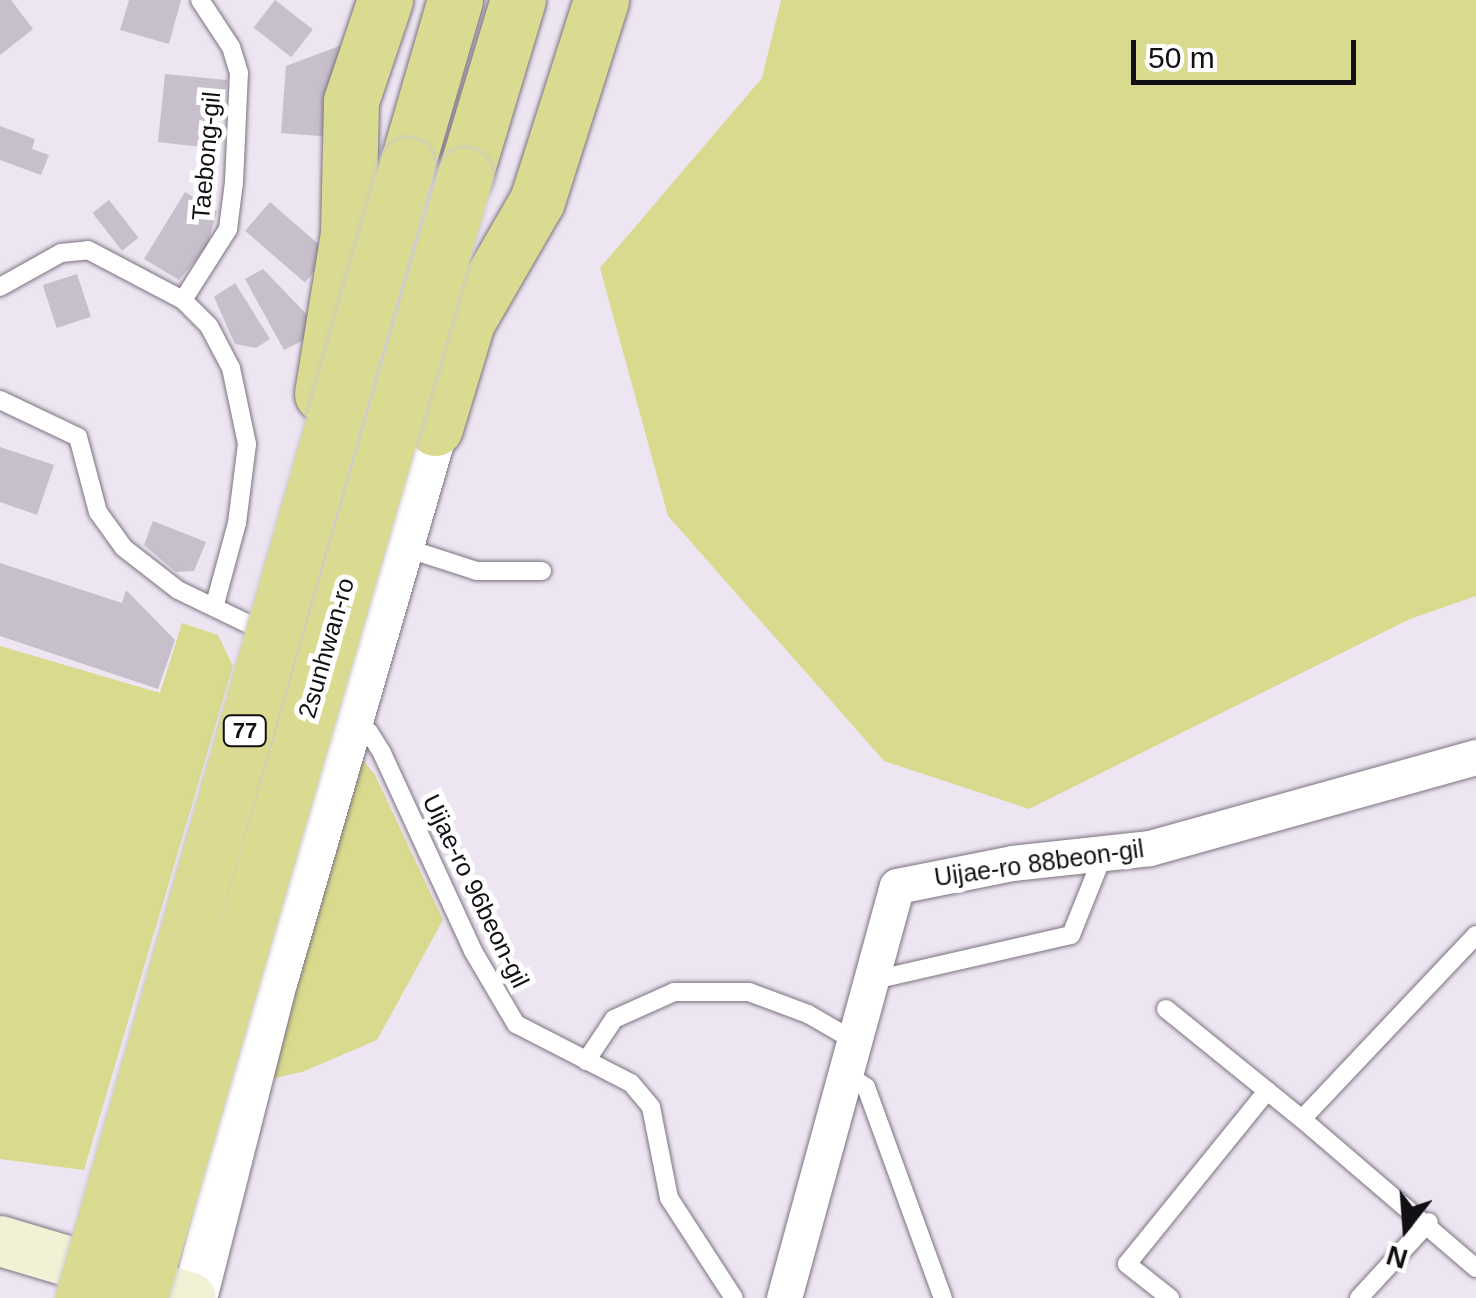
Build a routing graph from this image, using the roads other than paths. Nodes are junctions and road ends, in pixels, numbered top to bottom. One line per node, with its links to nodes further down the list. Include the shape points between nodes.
1 (200, 0): 7 (lane, Taebong-gil, via 231,47 239,73 234,182 222,242)
2 (385, 0): 8 (highway, via 351,101 348,234)
3 (455, 0): 29 (highway, 77, bridge)
4 (518, 0): 30 (highway, 2sunhwan-ro / 77, bridge)
5 (600, 0): 10 (highway, via 538,201 467,322)
6 (0, 288): 7 (lane, via 61,253 88,250)
7 (183, 300): 14 (lane, via 208,326 232,368 247,444 237,523)
8 (322, 396): 15 (street)
9 (0, 400): 14 (lane, via 78,436 98,512 124,548 178,590)
10 (435, 428): 16 (street)
11 (428, 502): 12 (lane)
12 (414, 551): 13 (lane, via 476,570); 16 (lane)
13 (542, 571)
14 (215, 604): 15 (lane)
15 (281, 649): 16 (lane, Uijae-ro 96beon-gil); 29 (street, via 182,850)
16 (357, 725): 23 (lane, Uijae-ro 96beon-gil, via 382,753 497,997 516,1024); 31 (street, via 275,978)
17 (1476, 757): 18 (street, Uijae-ro 88beon-gil, via 1189,838)
18 (1104, 853): 20 (lane, via 1071,935); 20 (street, Uijae-ro 88beon-gil, via 897,886)
19 (1476, 935): 25 (lane)
20 (870, 981): 22 (street, Uijae-ro 88beon-gil)
21 (1166, 1009): 24 (lane)
22 (849, 1056): 23 (lane, via 808,1014 748,992 674,992 614,1019); 33 (street, Uijae-ro 88beon-gil); 34 (lane)
23 (586, 1061): 32 (lane, Uijae-ro 96beon-gil, via 631,1083 651,1107 670,1198)
24 (1267, 1091): 25 (lane); 35 (lane, via 1127,1264)
25 (1302, 1119): 26 (lane)
26 (1429, 1222): 28 (lane); 36 (lane)
27 (0, 1241): 29 (main road)
28 (1476, 1268)
29 (73, 1287): 31 (main road)
30 (139, 1298)
31 (192, 1298)
32 (734, 1298)
33 (784, 1298)
34 (943, 1298)
35 (1170, 1298)
36 (1359, 1298)

